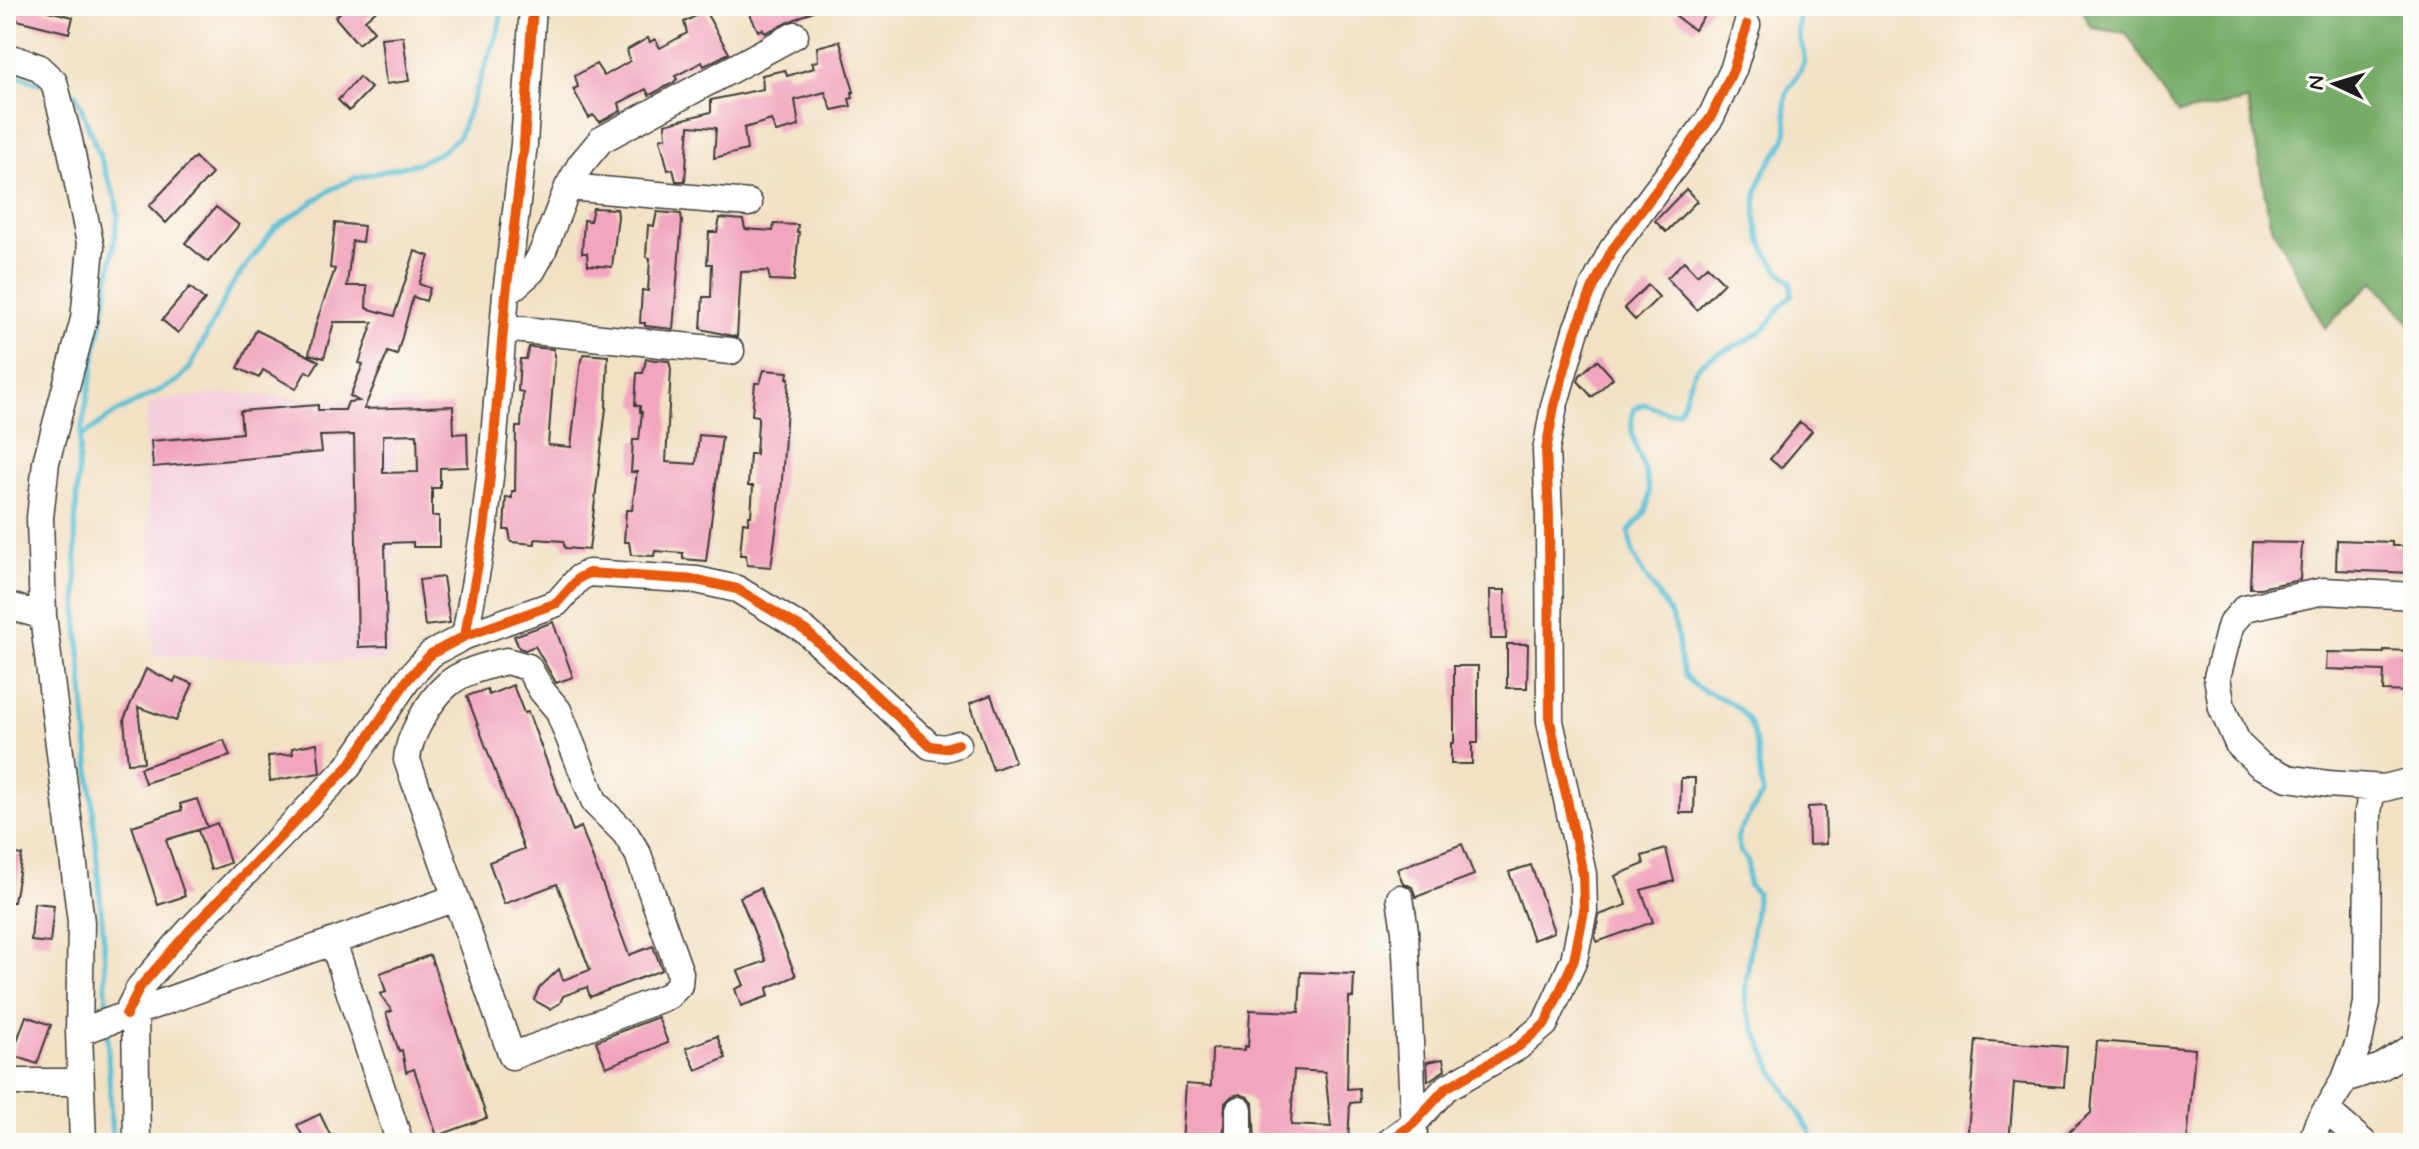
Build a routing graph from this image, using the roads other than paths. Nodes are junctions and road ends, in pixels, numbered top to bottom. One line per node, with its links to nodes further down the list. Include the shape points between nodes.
1 (533, 6): 7 (street)
2 (1747, 25): 27 (street, via 1711,117 1612,250 1576,330 1554,406 1546,451 1550,721 1583,874 1584,911 1574,960 1545,1024 1518,1047 1446,1088)
3 (795, 35): 5 (street, via 601,140)
4 (6, 56): 12 (street, via 38,67 57,92 91,248 84,319 46,462 40,518)
5 (568, 187): 6 (street); 7 (street, via 532,271)
6 (749, 203)
7 (506, 294): 8 (street)
8 (503, 328): 9 (street); 13 (street, via 484,530)
9 (731, 351)
10 (2413, 596): 16 (street, via 2324,591 2245,608 2231,624 2217,677 2222,708 2238,744 2260,765 2288,778)
11 (6, 605): 12 (street)
12 (43, 616): 20 (street, via 81,922)
13 (465, 636): 14 (street, via 557,603 589,573 697,580 737,589 806,631 930,746); 20 (street, via 431,654 348,767)
14 (958, 744)
15 (2413, 781): 16 (street)
16 (2372, 788): 22 (street, via 2367,1003)
17 (455, 898): 17 (street, via 407,760 408,744 447,684 506,661 528,667 558,710 595,803 638,854 680,973 679,985 668,996 512,1056); 19 (street)
18 (1400, 898): 27 (street)
19 (333, 942): 20 (street); 30 (street)
20 (109, 1021): 24 (street); 29 (street)
21 (2413, 1047): 22 (street, via 2381,1067)
22 (2345, 1079): 26 (street)
23 (6, 1082): 24 (street)
24 (80, 1082): 28 (street)
25 (1239, 1110): 31 (street)
26 (2326, 1110): 33 (street); 34 (street)
27 (1414, 1133): 32 (street)
28 (83, 1143)
29 (137, 1143)
30 (400, 1143)
31 (1239, 1143)
32 (1387, 1143)
33 (2311, 1143)
34 (2364, 1143)

